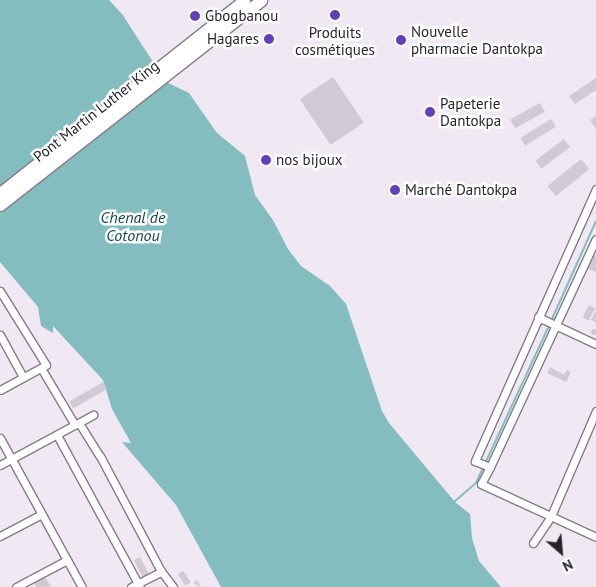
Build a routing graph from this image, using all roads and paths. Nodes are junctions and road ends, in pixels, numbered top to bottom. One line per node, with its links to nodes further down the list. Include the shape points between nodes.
1 (244, 0): 3 (main road)
2 (261, 0): 3 (main road)
3 (207, 36): 5 (main road, Pont Martin Luther King); 6 (main road, Pont Martin Luther King)
4 (596, 189): 9 (street)
5 (0, 193)
6 (0, 205)
7 (596, 239): 10 (street)
8 (0, 291): 13 (street, via 46,365)
9 (538, 317): 10 (street); 23 (street, via 475,461)
10 (556, 325): 12 (street); 23 (street)
11 (0, 335): 14 (street)
12 (596, 344)
13 (41, 368): 14 (street); 18 (street)
14 (23, 377): 15 (street)
15 (0, 390)
16 (596, 411): 25 (street)
17 (93, 415): 18 (street)
18 (77, 424): 19 (street); 30 (street, via 100,456)
19 (57, 434): 21 (street); 31 (street)
20 (0, 438): 21 (street)
21 (11, 459): 22 (street); 24 (street)
22 (0, 465)
23 (490, 467): 25 (street, via 481,484)
24 (42, 514): 26 (street); 29 (street)
25 (551, 516): 27 (street); 28 (street)
26 (0, 536)
27 (596, 537)
28 (533, 543)
29 (67, 560): 32 (street); 33 (street)
30 (161, 572): 31 (street); 35 (street)
31 (139, 585): 34 (street)
32 (16, 587)
33 (82, 587)
34 (131, 587)
35 (173, 587)

